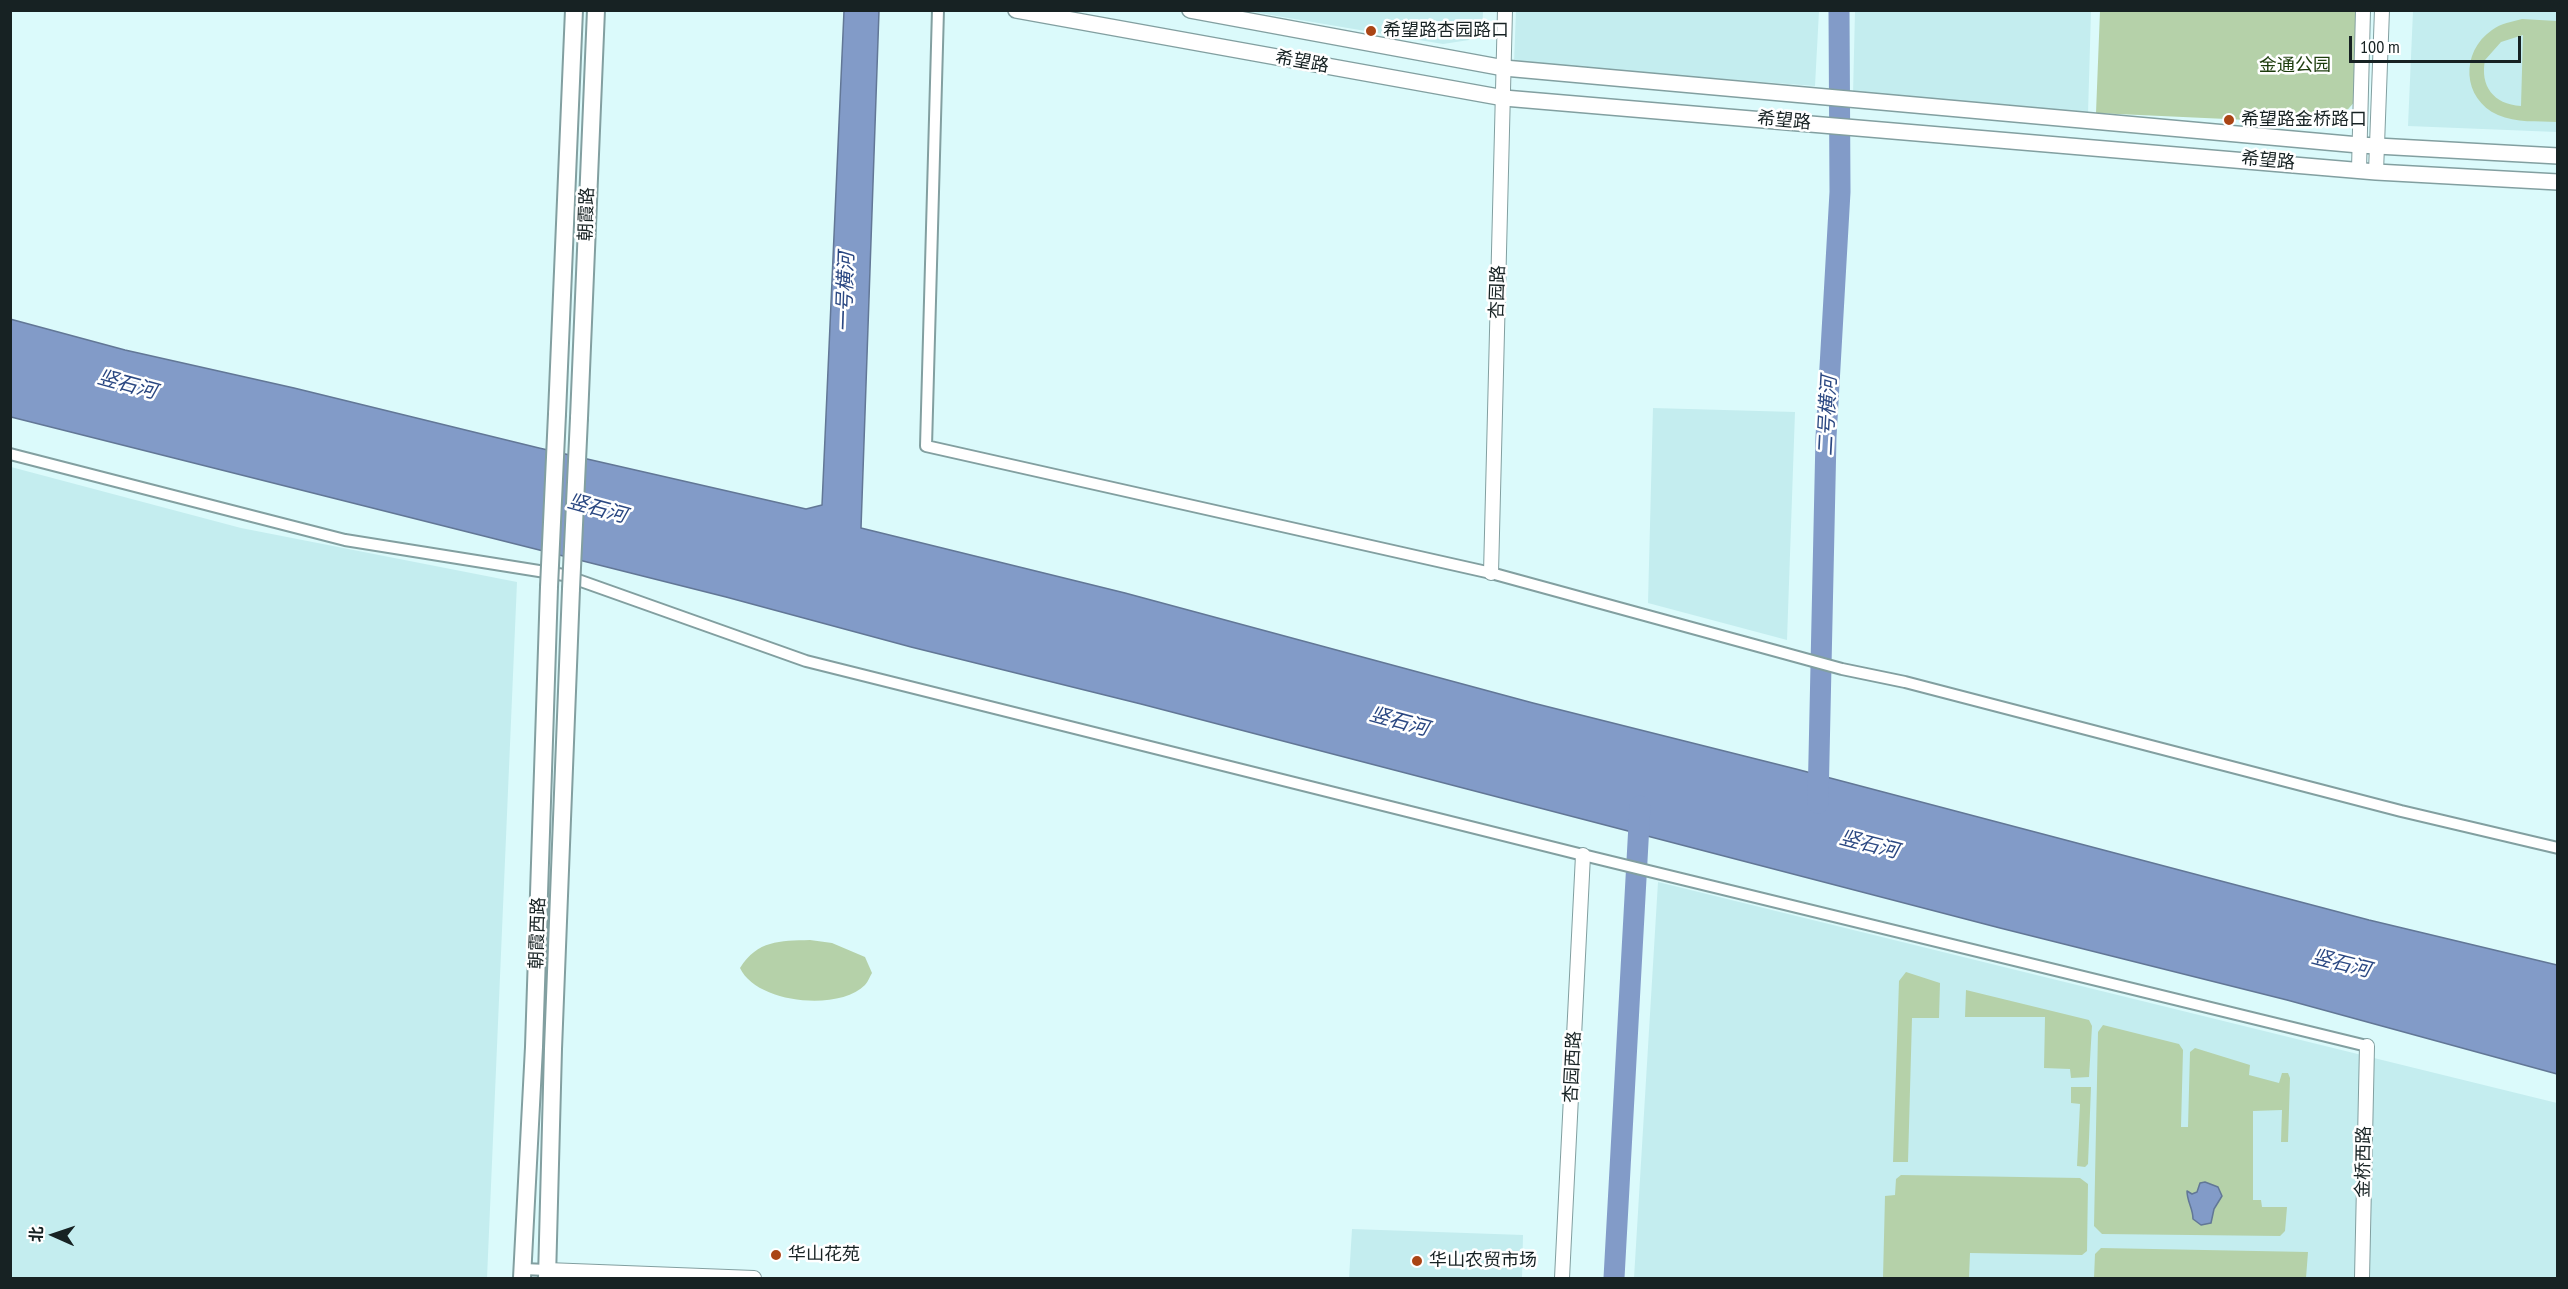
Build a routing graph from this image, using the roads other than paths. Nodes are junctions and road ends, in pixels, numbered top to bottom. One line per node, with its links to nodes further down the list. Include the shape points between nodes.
1 (574, 10): 19 (main road, 朝霞路, bridge)
2 (596, 10): 20 (main road, 朝霞路, bridge)
3 (938, 10): 18 (street, via 926,446)
4 (1016, 10): 10 (main road, 希望路)
5 (1190, 10): 9 (main road, 希望路)
6 (1506, 10): 9 (street, 杏园路)
7 (2363, 10): 11 (street)
8 (2382, 10): 12 (street)
9 (1504, 68): 10 (street, 杏园路); 11 (main road, 希望路)
10 (1504, 98): 14 (main road, 希望路); 18 (street, 杏园路)
11 (2359, 145): 12 (main road, 希望路); 14 (street)
12 (2378, 145): 13 (main road, 希望路); 15 (street)
13 (2558, 156)
14 (2358, 169): 15 (main road, 希望路)
15 (2376, 172): 16 (main road, 希望路)
16 (2558, 182)
17 (10, 454): 22 (street, via 345,540 564,575 806,661)
18 (1491, 573): 21 (street, via 1842,669)
19 (549, 587): 24 (main road, 朝霞西路, via 534,1047)
20 (571, 589): 25 (main road, 朝霞西路)
21 (2558, 848)
22 (1583, 855): 23 (street); 27 (street, 杏园西路)
23 (2367, 1046): 28 (street, 金桥西路)
24 (522, 1274): 25 (street)
25 (547, 1274): 26 (street)
26 (754, 1278)
27 (1562, 1278)
28 (2362, 1278)

